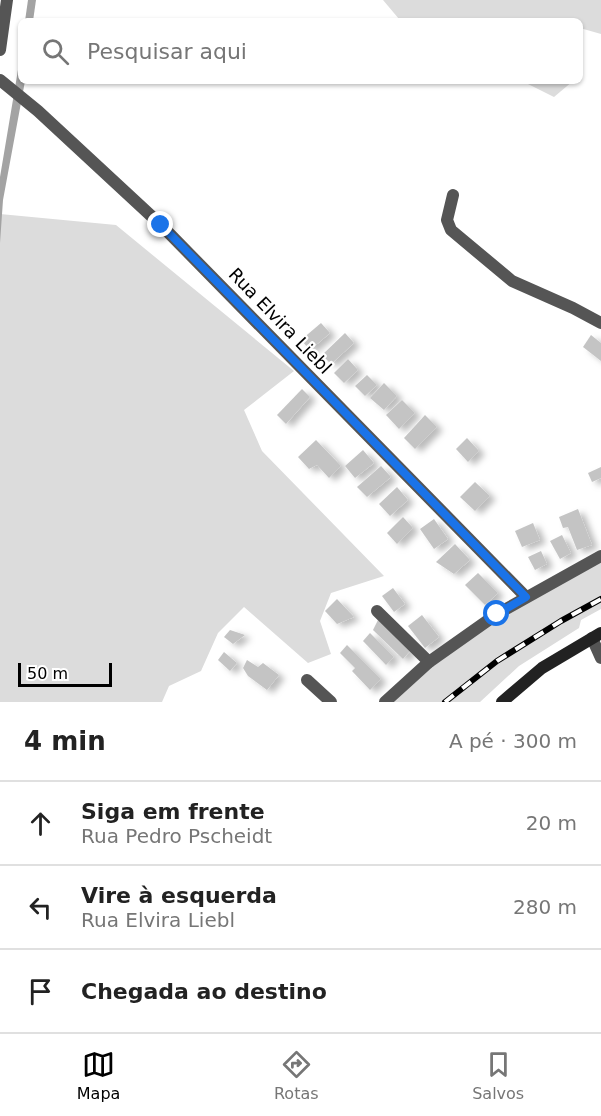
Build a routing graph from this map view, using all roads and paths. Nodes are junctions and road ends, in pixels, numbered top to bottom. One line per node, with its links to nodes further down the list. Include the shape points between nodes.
1 (7, 0): 2 (street)
2 (0, 42): 3 (street)
3 (0, 50)
4 (0, 80): 8 (street, Rua Elvira Liebl, via 161,225)
5 (453, 195): 6 (street, via 447,220 451,230 512,281)
6 (601, 323)
7 (601, 556): 8 (street)
8 (526, 597): 12 (street)
9 (378, 611): 12 (street)
10 (597, 635): 11 (street); 16 (main road, via 542,668)
11 (601, 658)
12 (429, 662): 15 (street)
13 (307, 680): 14 (street)
14 (331, 702)
15 (385, 702)
16 (502, 702)

